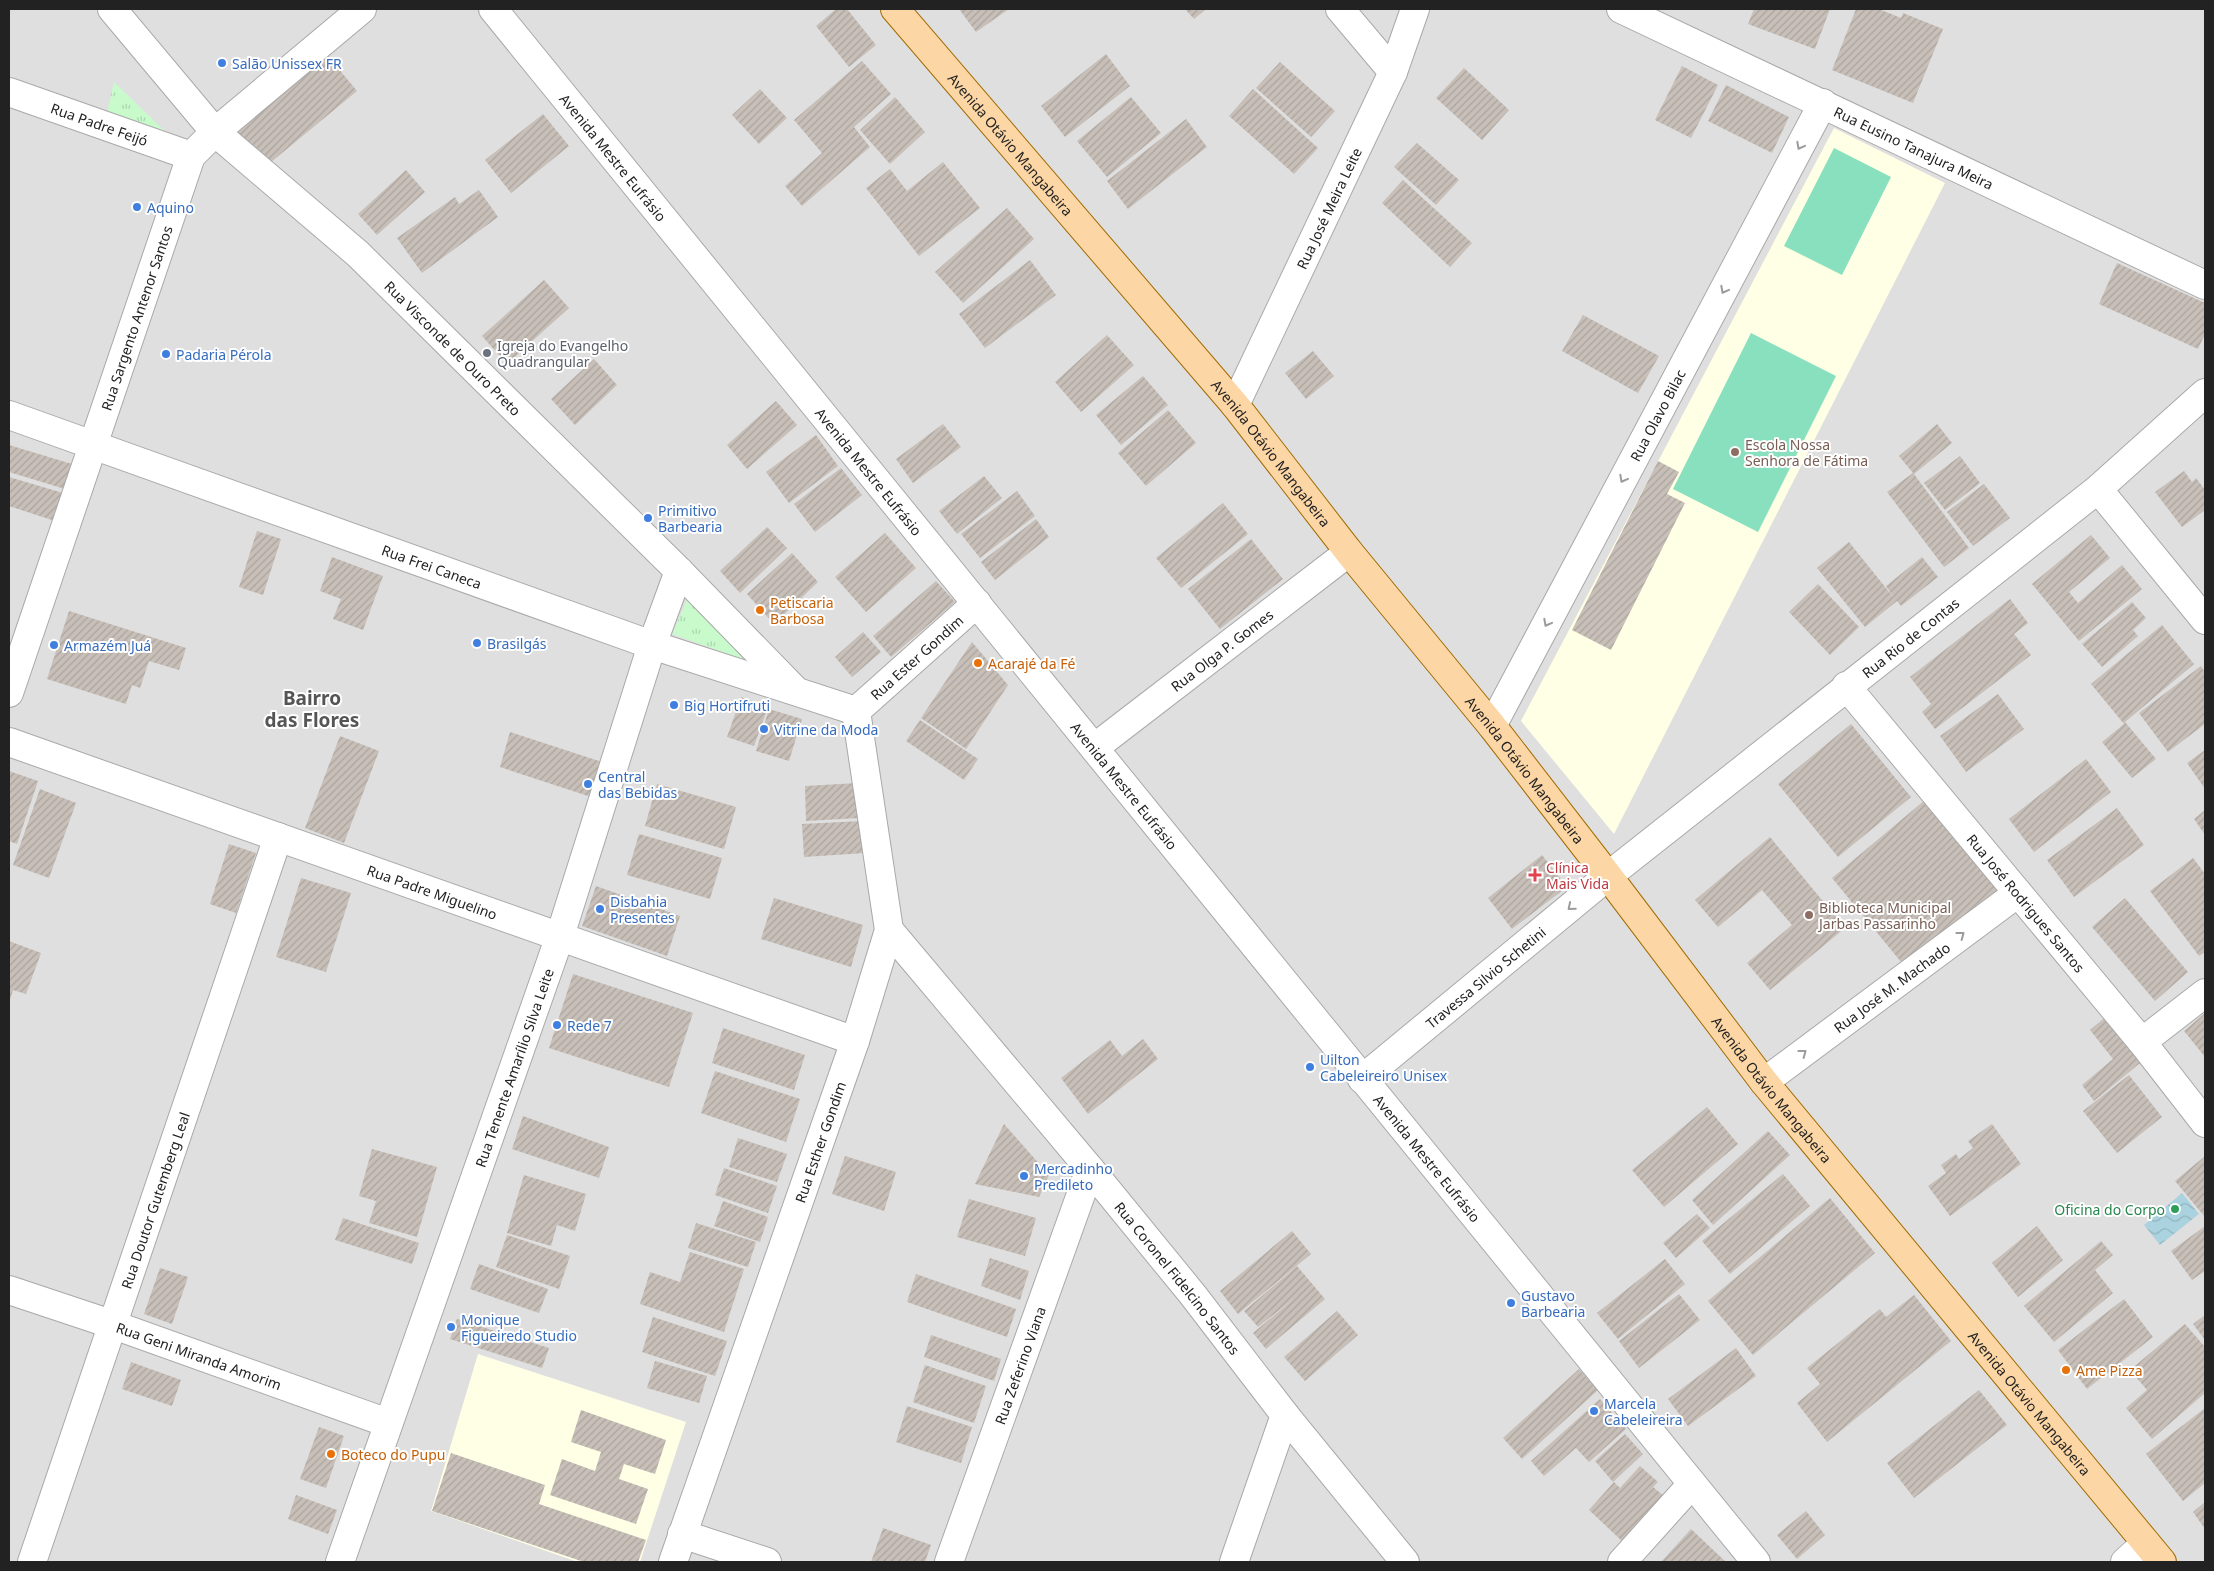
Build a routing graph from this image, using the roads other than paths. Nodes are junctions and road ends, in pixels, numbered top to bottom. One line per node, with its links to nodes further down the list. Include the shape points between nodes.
1 (112, 9): 11 (street, Rua Visconde de Ouro Preto)
2 (362, 9): 11 (street, Rua Sargento Antenor Santos)
3 (493, 9): 21 (street, Avenida Mestre Eufrásio)
4 (895, 9): 15 (main road, Avenida Otávio Mangabeira)
5 (1340, 9): 8 (street)
6 (1415, 9): 8 (street, Rua José Meira Leite)
7 (1621, 9): 10 (street, Rua Eusino Tanajura Meira)
8 (1393, 72): 15 (street, Rua José Meira Leite)
9 (9, 92): 12 (street, Rua Padre Feijó)
10 (1823, 103): 13 (street, Rua Eusino Tanajura Meira); 28 (street, Rua Olavo Bilac, one-way to 28)
11 (215, 132): 12 (street, Rua Sargento Antenor Santos); 20 (street, Rua Visconde de Ouro Preto, via 358,254)
12 (191, 156): 17 (street, Rua Sargento Antenor Santos)
13 (2205, 286)
14 (2205, 393): 18 (street, Rua Rio de Contas)
15 (1234, 405): 19 (main road, Avenida Otávio Mangabeira)
16 (9, 415): 17 (street, Rua Frei Caneca)
17 (93, 444): 23 (street, Rua Frei Caneca); 26 (street, Rua Sargento Antenor Santos)
18 (2098, 489): 22 (street); 24 (street, Rua Rio de Contas)
19 (1349, 552): 28 (main road, Avenida Otávio Mangabeira); 30 (street, Rua Olga P. Gomes)
20 (679, 571): 23 (street, Rua Tenente Amarílio Silva Leite); 25 (street, Rua Visconde de Ouro Preto)
21 (976, 603): 27 (street, Rua Ester Gondim); 30 (street, Avenida Mestre Eufrásio)
22 (2205, 620)
23 (652, 645): 25 (street, Rua Frei Caneca); 35 (street, Rua Tenente Amarílio Silva Leite)
24 (1846, 686): 32 (street, Rua Rio de Contas); 33 (street, Rua José Rodrigues Santos)
25 (794, 690): 27 (street, Rua Frei Caneca)
26 (9, 693)
27 (856, 711): 34 (street, Rua Esther Gondim)
28 (1492, 726): 32 (main road, Avenida Otávio Mangabeira)
29 (9, 742): 31 (street, Rua Padre Miguelino)
30 (1094, 748): 39 (street, Avenida Mestre Eufrásio)
31 (278, 837): 35 (street, Rua Padre Miguelino); 44 (street, Rua Doutor Gutemberg Leal)
32 (1608, 876): 39 (street, Travessa Silvio Schetini, one-way to 39); 40 (main road, Avenida Otávio Mangabeira)
33 (2018, 893): 38 (street, Rua José Rodrigues Santos); 40 (street, Rua José M. Machado, one-way to 33)
34 (889, 930): 37 (street, Rua Esther Gondim); 42 (street, Rua Coronel Fidelcino Santos)
35 (560, 936): 37 (street, Rua Padre Miguelino); 46 (street, Rua Tenente Amarílio Silva Leite)
36 (2205, 993): 38 (street)
37 (855, 1041): 48 (street, Rua Esther Gondim)
38 (2142, 1042): 41 (street, Rua José Rodrigues Santos)
39 (1362, 1079): 47 (street, Avenida Mestre Eufrásio)
40 (1764, 1082): 49 (main road, Avenida Otávio Mangabeira)
41 (2205, 1123)
42 (1090, 1168): 45 (street, Rua Coronel Fidelcino Santos); 54 (street, Rua Zeferino Viana)
43 (9, 1290): 44 (street, Rua Geni Miranda Amorim)
44 (112, 1324): 46 (street, Rua Geni Miranda Amorim); 50 (street, Rua Doutor Gutemberg Leal)
45 (1285, 1415): 55 (street); 56 (street, Rua Coronel Fidelcino Santos)
46 (388, 1423): 51 (street, Rua Tenente Amarílio Silva Leite)
47 (1692, 1484): 57 (street); 58 (street, Avenida Mestre Eufrásio)
48 (682, 1534): 52 (street, Rua Esther Gondim); 53 (street)
49 (2154, 1553): 59 (street)
50 (32, 1562)
51 (340, 1562)
52 (672, 1562)
53 (768, 1562)
54 (949, 1562)
55 (1234, 1562)
56 (1405, 1562)
57 (1622, 1562)
58 (1756, 1562)
59 (2125, 1562)

